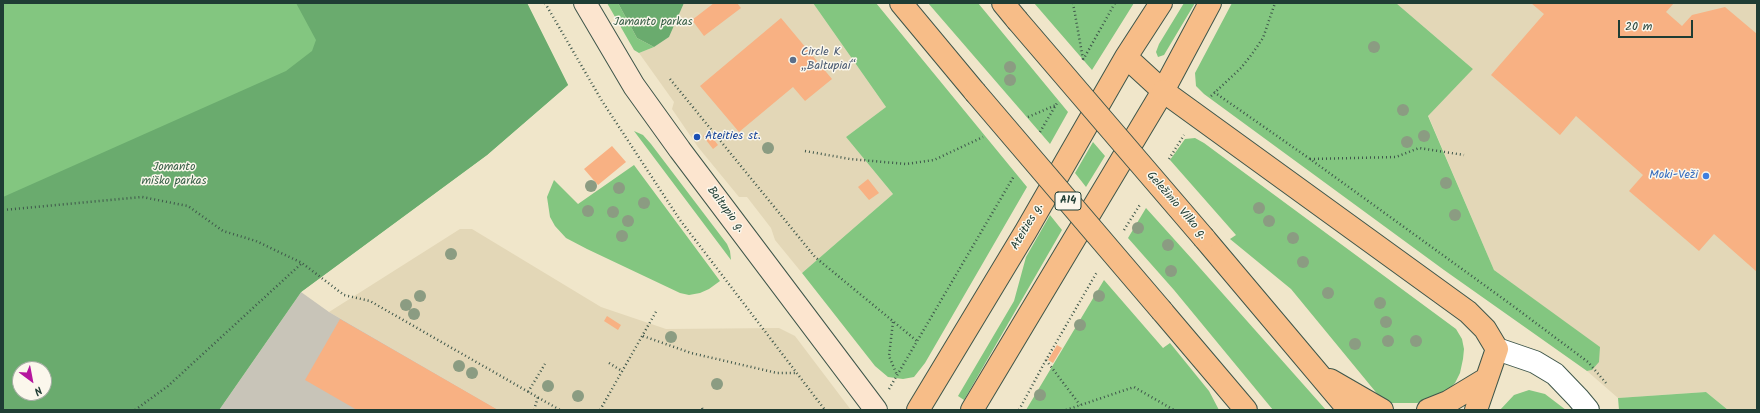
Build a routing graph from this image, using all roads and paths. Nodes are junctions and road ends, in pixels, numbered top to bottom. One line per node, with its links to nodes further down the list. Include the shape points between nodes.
1 (545, 3): 37 (path, via 602,102 680,220)
2 (585, 3): 44 (street, Baltupio g., via 634,86 680,150)
3 (901, 3): 55 (main road, A14, bridge)
4 (1003, 3): 38 (main road, Geležinio Vilko g., bridge)
5 (1073, 3): 11 (path)
6 (1116, 3): 11 (path)
7 (1161, 3): 10 (main road, Ateities g.)
8 (1210, 3): 15 (main road)
9 (1275, 3): 13 (path, via 1263,38 1241,68)
10 (1126, 57): 15 (main road); 51 (main road, Ateities g., via 1026,231)
11 (1083, 59): 12 (path)
12 (1080, 66)
13 (1232, 75)
14 (670, 79): 29 (path, via 815,257)
15 (1163, 91): 32 (main road, via 1468,312 1485,329); 52 (main road)
16 (1214, 92): 24 (path)
17 (1060, 98): 18 (path)
18 (1056, 105): 19 (path); 21 (path)
19 (1023, 120)
20 (989, 134): 22 (path, via 934,160 906,164 850,160)
21 (1036, 138)
22 (805, 151)
23 (1464, 155): 24 (path, via 1419,148 1396,157)
24 (1310, 159): 41 (path, via 1582,358)
25 (1016, 172): 31 (path)
26 (3, 210): 27 (path, via 142,197 188,206 223,231 256,241)
27 (302, 263): 42 (path, via 344,295 370,301); 46 (path, via 168,386)
28 (657, 310): 30 (path)
29 (893, 322): 31 (path); 39 (path, via 889,356)
30 (643, 336): 36 (path); 37 (path, via 691,353 777,373)
31 (917, 341): 39 (path)
32 (1497, 349): 40 (main road); 60 (street, via 1535,362 1555,374)
33 (1046, 360): 45 (path)
34 (610, 363): 36 (path)
35 (545, 364): 42 (path)
36 (622, 371): 49 (path)
37 (796, 374): 50 (path)
38 (1319, 374): 56 (main road, Geležinio Vilko g.); 57 (main road)
39 (897, 375): 44 (path)
40 (1486, 379): 58 (main road, via 1448,402); 59 (main road)
41 (1606, 383)
42 (528, 392): 43 (path)
43 (538, 397): 47 (path); 48 (path)
44 (881, 401)
45 (1080, 405): 53 (path); 54 (path, via 1134,387)
46 (135, 410)
47 (534, 410)
48 (560, 410)
49 (600, 410)
50 (825, 410)
51 (918, 410)
52 (972, 410)
53 (1066, 410)
54 (1174, 410)
55 (1246, 410)
56 (1349, 410)
57 (1382, 410)
58 (1428, 410)
59 (1476, 410)
60 (1588, 410)

